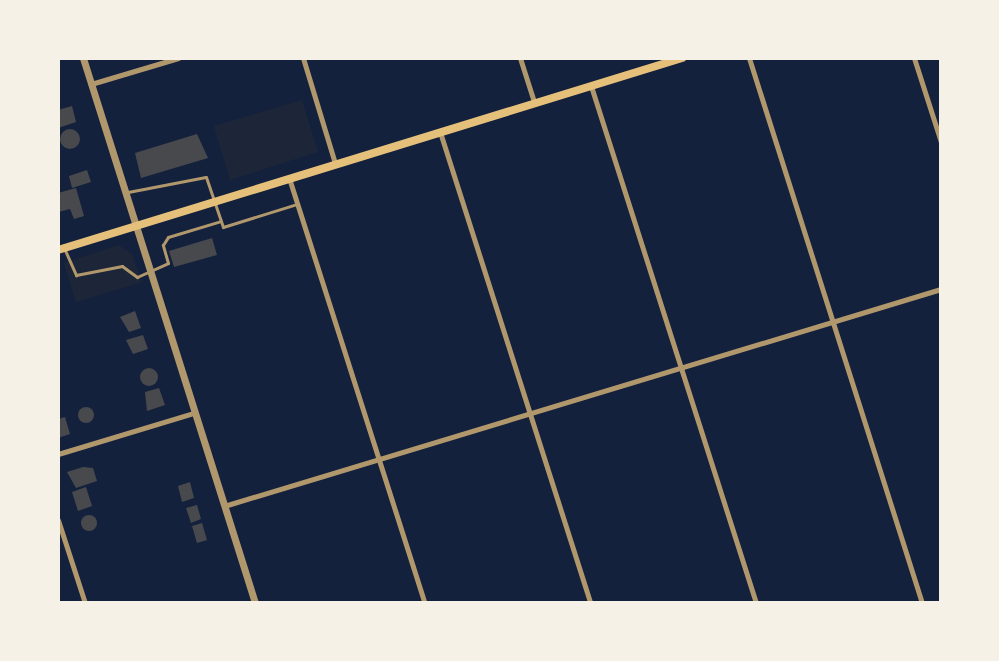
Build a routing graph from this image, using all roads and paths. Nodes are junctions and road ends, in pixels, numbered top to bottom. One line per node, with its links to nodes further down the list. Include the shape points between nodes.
1 (83, 58): 8 (street)
2 (178, 58): 8 (street)
3 (303, 58): 13 (street)
4 (520, 58): 10 (street)
5 (682, 58): 9 (main road)
6 (749, 58): 23 (street)
7 (914, 58): 12 (street)
8 (91, 84): 15 (street)
9 (591, 85): 10 (main road); 24 (street)
10 (534, 102): 11 (main road)
11 (440, 131): 13 (main road); 26 (street)
12 (941, 142)
13 (335, 163): 14 (main road)
14 (289, 177): 16 (main road); 17 (street)
15 (125, 193): 16 (lane, via 200,174); 19 (street)
16 (216, 201): 18 (lane); 19 (main road)
17 (297, 204): 18 (lane, via 223,227); 28 (street)
18 (221, 221): 21 (lane, via 168,237 163,245 168,263)
19 (135, 226): 20 (main road); 21 (street)
20 (61, 249): 21 (lane, via 76,275 122,266 133,276)
21 (150, 273): 25 (street)
22 (941, 289): 23 (street)
23 (832, 322): 24 (street); 36 (street)
24 (681, 368): 26 (street); 35 (street)
25 (194, 413): 27 (street); 29 (street)
26 (529, 414): 28 (street); 34 (street)
27 (58, 454)
28 (379, 459): 29 (street); 33 (street)
29 (224, 506): 32 (street)
30 (58, 520): 31 (street)
31 (85, 603)
32 (255, 603)
33 (425, 603)
34 (590, 603)
35 (756, 603)
36 (922, 603)

